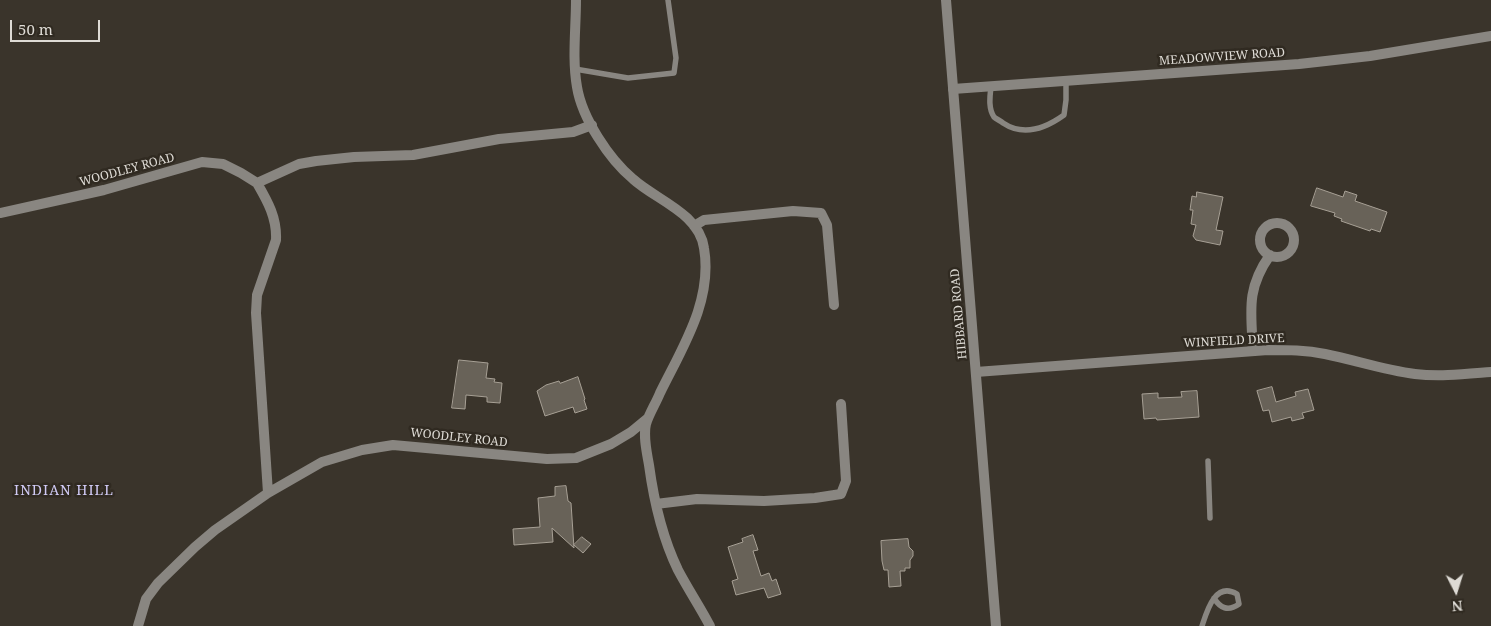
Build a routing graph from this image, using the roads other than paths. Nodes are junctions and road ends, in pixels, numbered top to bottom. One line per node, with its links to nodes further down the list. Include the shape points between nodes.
1 (576, 0): 5 (street, WOODLEY ROAD)
2 (668, 0): 5 (lane, via 676,58 674,73 628,78)
3 (946, 0): 8 (street, HIBBARD ROAD)
4 (1491, 36): 6 (street, MEADOWVIEW ROAD, via 1334,60)
5 (576, 69): 9 (street, WOODLEY ROAD, via 577,88)
6 (1066, 81): 7 (street, MEADOWVIEW ROAD); 7 (lane, via 1064,114 1053,123 1032,131 1010,128 994,117 989,103)
7 (991, 86): 8 (street, MEADOWVIEW ROAD)
8 (953, 89): 16 (street, HIBBARD ROAD)
9 (592, 125): 10 (street, via 573,132 499,139 413,155 316,161 299,164); 12 (street, WOODLEY ROAD, via 616,162 632,179)
10 (257, 183): 11 (street, WOODLEY ROAD, via 223,164 202,162 104,190); 21 (street, WOODLEY ROAD, via 270,206 276,232 257,295 256,313)
11 (0, 212)
12 (694, 226): 14 (street, via 704,220 793,211 820,213 827,224); 19 (street, WOODLEY ROAD, via 700,234 706,260 702,297 684,346)
13 (1270, 255): 15 (street, via 1253,287)
14 (834, 305)
15 (1253, 350): 16 (street, WINFIELD DRIVE); 17 (street, WINFIELD DRIVE, via 1307,351 1395,371 1435,376)
16 (976, 372): 27 (street, HIBBARD ROAD)
17 (1491, 372)
18 (840, 404): 22 (street, via 846,481 841,494 764,501 698,500)
19 (648, 418): 21 (street, WOODLEY ROAD, via 611,444 576,458 547,460 408,445 378,447 322,462); 22 (street, WOODLEY ROAD, via 645,426 647,452)
20 (1208, 461): 23 (lane)
21 (268, 493): 25 (street, WOODLEY ROAD, via 215,530 174,566 146,599)
22 (656, 504): 26 (street, WOODLEY ROAD, via 678,570)
23 (1210, 518)
24 (1214, 598): 28 (lane)
25 (138, 626)
26 (710, 626)
27 (996, 626)
28 (1202, 626)

